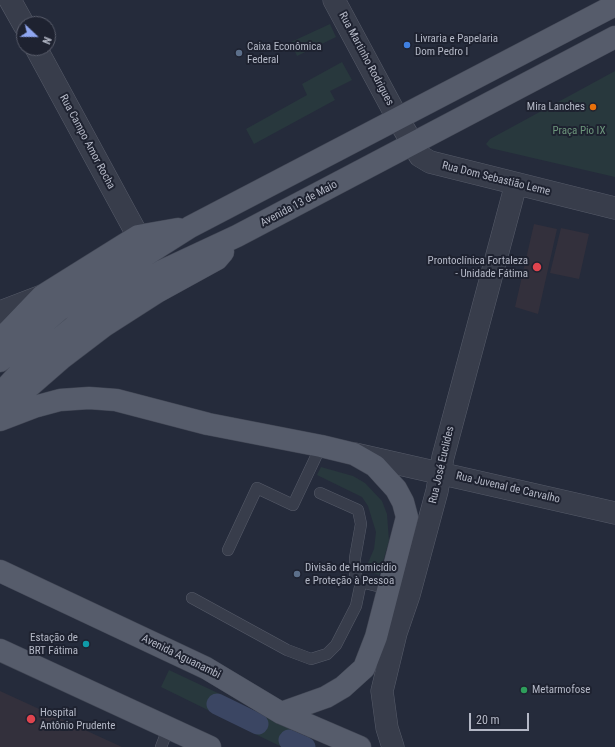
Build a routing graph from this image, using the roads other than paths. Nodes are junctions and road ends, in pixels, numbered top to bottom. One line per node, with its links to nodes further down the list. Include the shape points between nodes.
1 (10, 0): 4 (street)
2 (334, 0): 7 (street, Rua Martinho Rodrigues)
3 (615, 5): 7 (main road)
4 (19, 16)
5 (615, 38): 8 (main road, Avenida 13 de Maio)
6 (40, 56): 12 (street, Rua Campo Amor Rocha)
7 (398, 119): 8 (street, Rua Dom Sebastião Leme); 12 (main road, via 190,228)
8 (412, 144): 9 (street, Rua Dom Sebastião Leme, via 420,156 430,162); 11 (main road, Avenida 13 de Maio)
9 (516, 184): 10 (street, Rua Dom Sebastião Leme); 22 (street, Rua José Euclides)
10 (615, 208)
11 (237, 236): 17 (main road, Avenida 13 de Maio, via 162,271 88,315 24,368); 18 (main road, via 217,259 157,292 104,326 23,392)
12 (142, 245): 13 (main road); 16 (main road, via 59,310)
13 (42, 296): 14 (street); 15 (main road)
14 (0, 312)
15 (0, 340)
16 (0, 361)
17 (0, 394)
18 (0, 406)
19 (0, 420): 20 (main road, via 60,400 116,400 208,424)
20 (322, 446): 21 (main road); 25 (lane, via 293,505 257,488)
21 (354, 454): 22 (street, Rua Juvenal de Carvalho); 28 (main road, via 375,466 388,479 403,502 407,517)
22 (440, 472): 24 (street, Rua Juvenal de Carvalho); 28 (street, Rua José Euclides, via 436,492)
23 (320, 493): 27 (lane, via 358,510 361,524 355,575)
24 (615, 513)
25 (228, 550)
26 (0, 571): 31 (main road, Avenida Aguanambi, via 206,668)
27 (361, 582): 28 (lane); 29 (lane, via 356,606 336,645 327,654 311,659 287,650)
28 (399, 592): 31 (main road, via 376,637 364,668 326,697); 35 (street, Rua José Euclides, via 396,633 382,691 387,728)
29 (192, 598)
30 (0, 650): 32 (main road)
31 (281, 713): 34 (main road, Avenida Aguanambi)
32 (165, 738): 33 (main road)
33 (210, 747)
34 (360, 747)
35 (393, 747)

